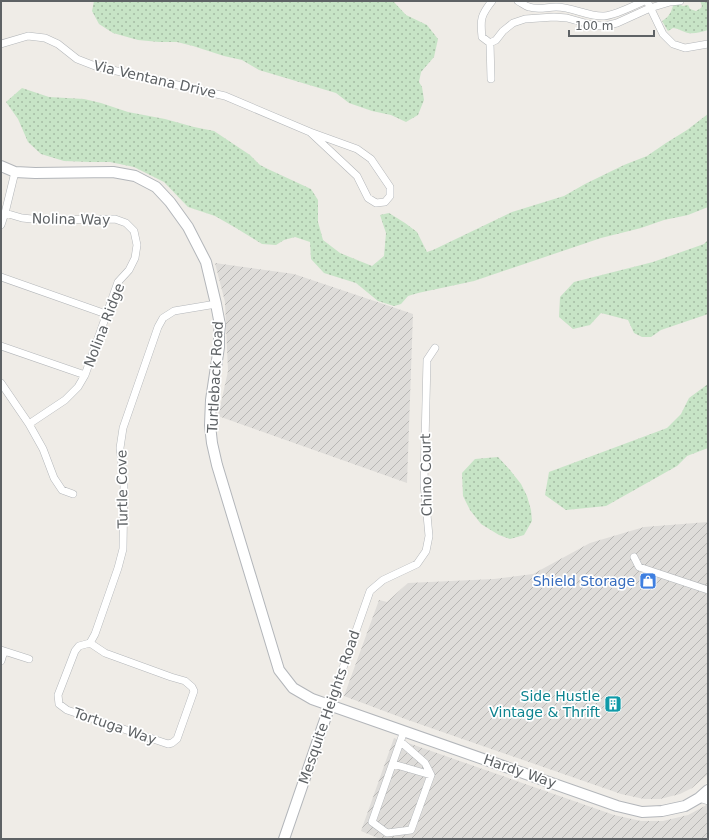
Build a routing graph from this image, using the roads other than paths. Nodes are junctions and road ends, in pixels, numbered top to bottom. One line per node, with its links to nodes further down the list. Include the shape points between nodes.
1 (492, 1): 7 (street, via 483,13 481,25 482,37)
2 (518, 1): 3 (street, via 538,9 567,8 592,16 605,16)
3 (644, 1)
4 (680, 1): 5 (street); 6 (street)
5 (687, 1)
6 (649, 4): 7 (street, via 617,23 605,26 567,18 525,19 513,23); 9 (street, via 663,34 673,44 685,48)
7 (490, 43): 10 (street)
8 (1, 44): 11 (street, Via Ventana Drive, via 28,36 44,38 58,44 76,59 95,66 225,96)
9 (708, 44)
10 (491, 79)
11 (310, 132): 11 (street, Via Ventana Drive, via 357,176 368,198 376,203 385,202 390,196 390,187 371,159 357,149)
12 (1, 166): 13 (main road, Turtleback Road)
13 (15, 172): 14 (street); 18 (main road, Turtleback Road, via 113,172 135,176 156,187 188,227 206,262)
14 (5, 213): 15 (street); 16 (street, Nolina Way, via 42,220 115,219 126,223)
15 (1, 225)
16 (134, 231): 19 (street, Nolina Ridge, via 137,245 135,258 129,270 118,282)
17 (1, 277): 19 (street)
18 (216, 304): 29 (street, Turtle Cove, via 174,311 163,318 158,327 123,428 120,448 124,482 122,548 118,568); 33 (main road, Turtleback Road, via 220,325 219,347 210,425 217,465 279,670 293,688 312,699)
19 (106, 314): 22 (street, Nolina Ridge)
20 (1, 346): 22 (street)
21 (435, 348): 27 (street, Chino Court, via 427,360 424,483 429,536 426,551 417,564)
22 (85, 374): 24 (street, Nolina Ridge, via 78,387 65,400)
23 (1, 383): 24 (street)
24 (28, 424): 25 (street, via 43,449 54,478 62,490)
25 (73, 494)
26 (634, 557): 28 (street, via 639,567)
27 (383, 580): 33 (street, Mesquite Heights Road, via 370,591)
28 (708, 590)
29 (90, 643): 29 (street, Tortuga Way, via 105,653 185,681 192,687 194,691 177,739 168,744 66,710 59,704 58,695 75,651 79,646)
30 (3, 650): 31 (street); 32 (street)
31 (29, 659)
32 (1, 661)
33 (330, 705): 34 (main road, Hardy Way); 40 (main road, Mesquite Heights Road)
34 (404, 731): 35 (street); 39 (main road, Hardy Way, via 617,806 642,812 662,811)
35 (401, 742): 36 (street); 37 (street, via 425,762)
36 (393, 764): 37 (street); 37 (street, via 372,822 388,833 411,830)
37 (431, 776)
38 (708, 790): 39 (main road, Hardy Way)
39 (704, 800)
40 (284, 839)

